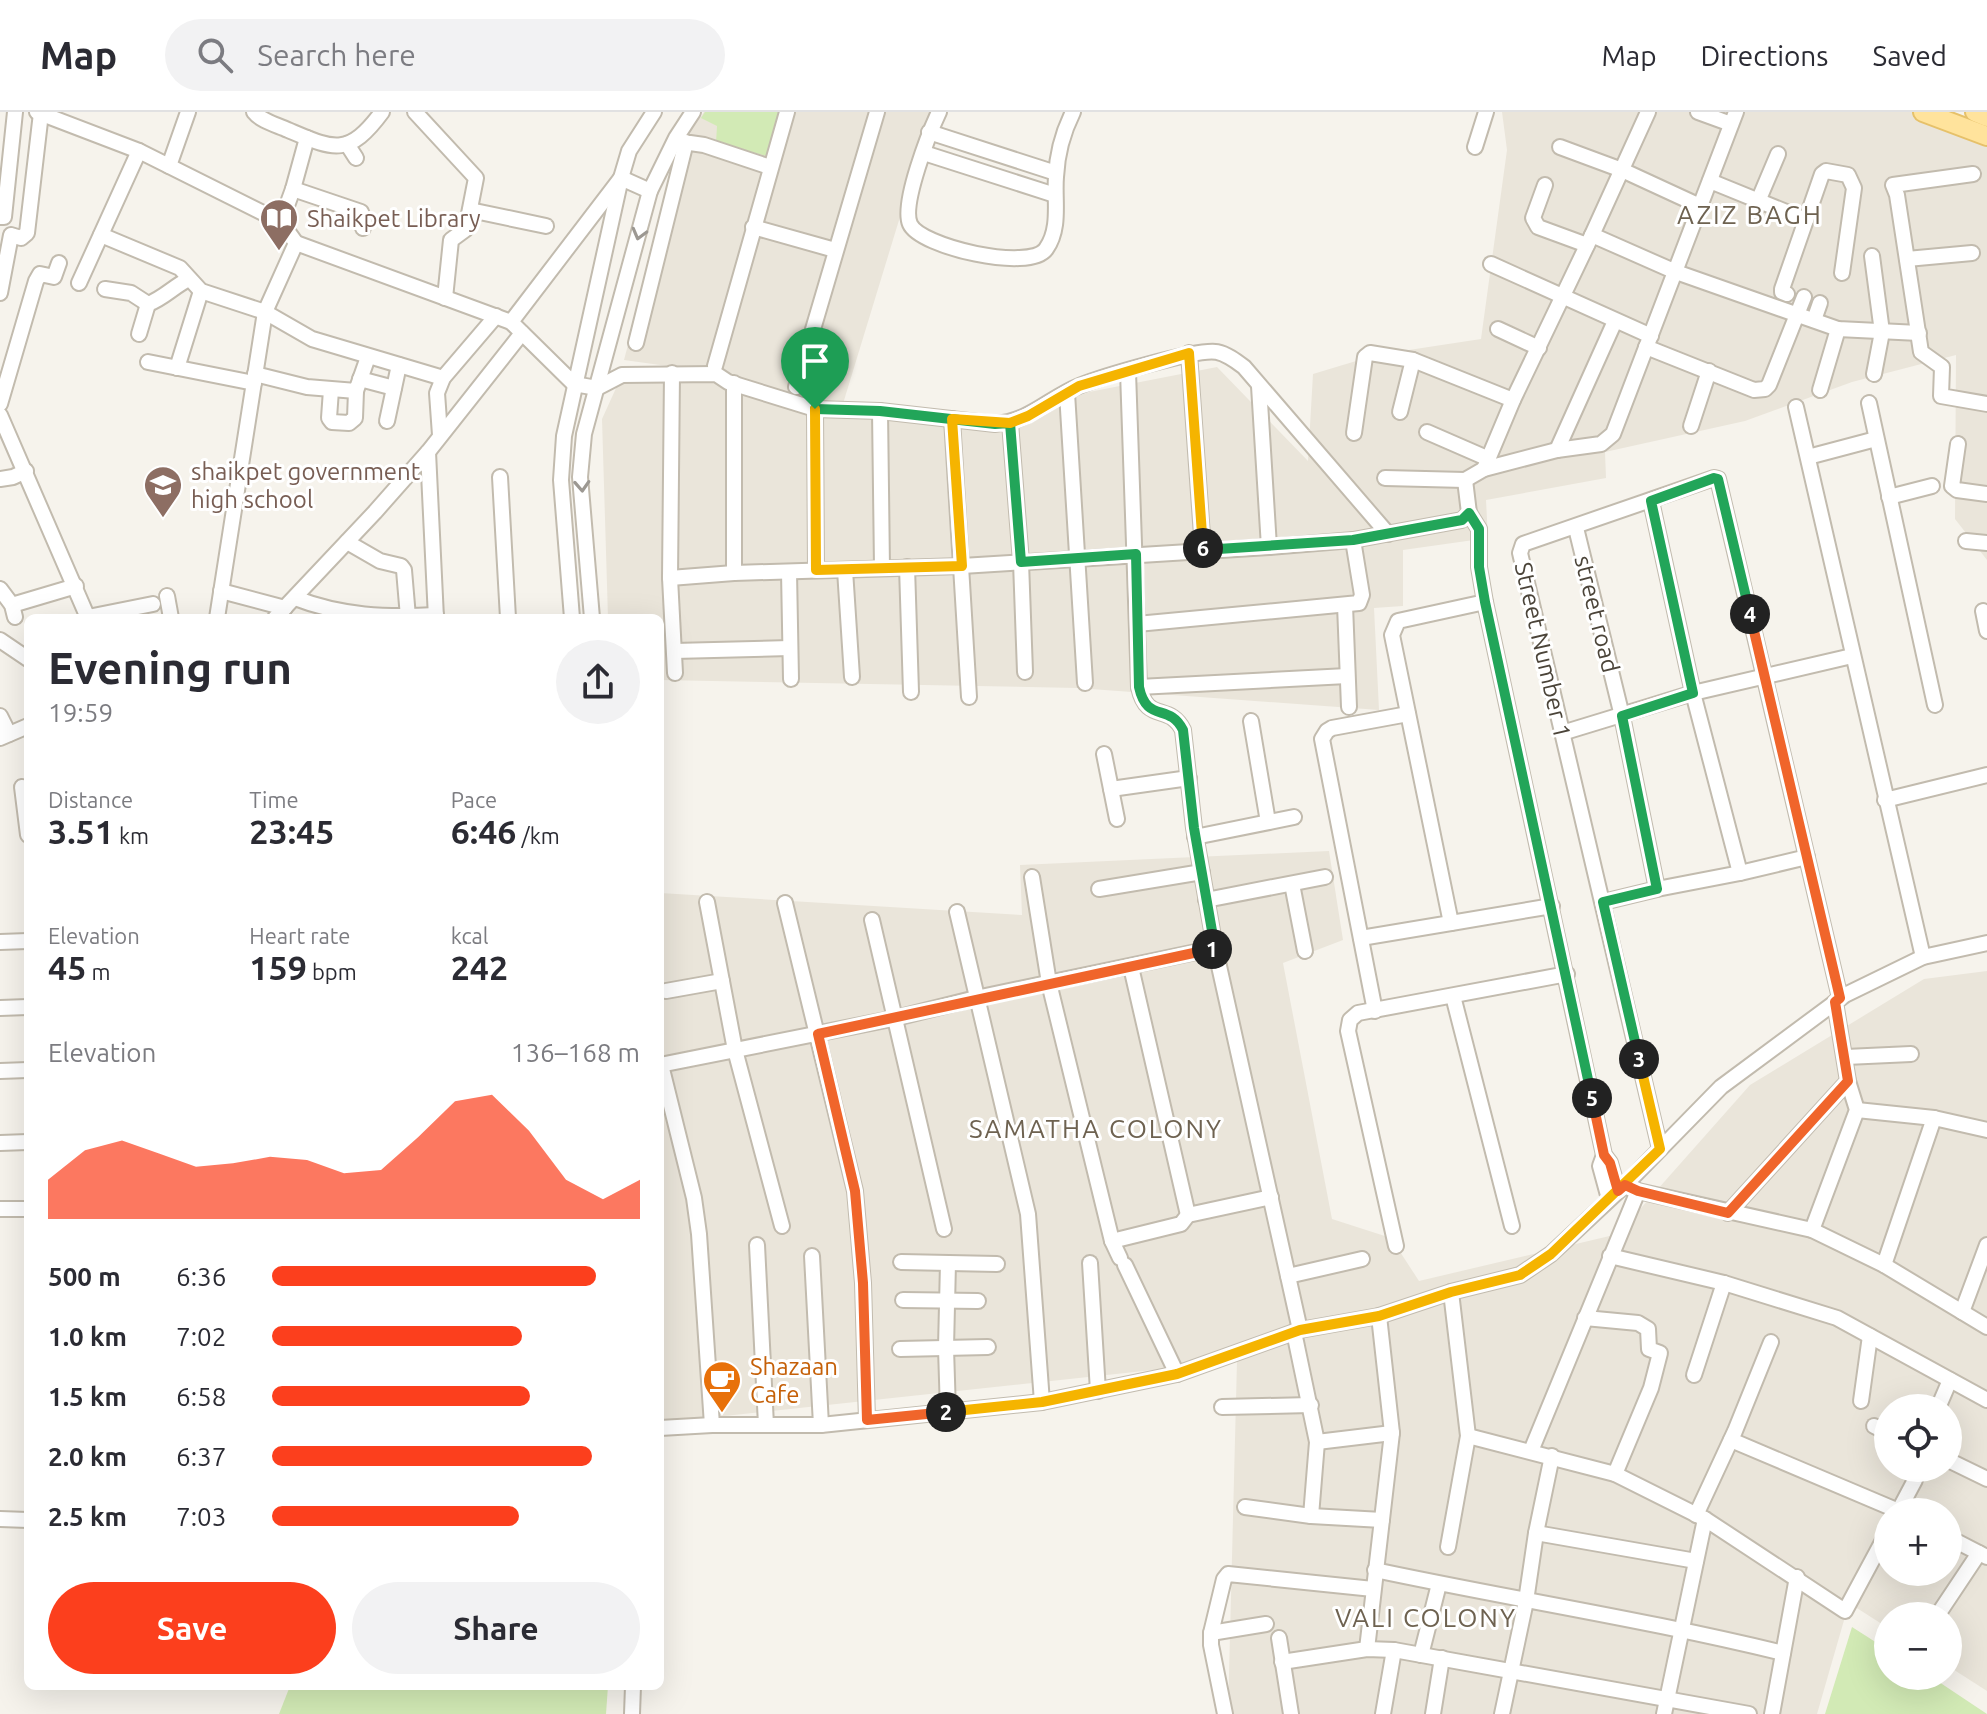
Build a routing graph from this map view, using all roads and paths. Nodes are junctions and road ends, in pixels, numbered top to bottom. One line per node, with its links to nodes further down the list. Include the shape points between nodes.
1 (15, 112): 45 (street)
2 (188, 112): 31 (street)
3 (254, 112): 22 (street)
4 (382, 112): 24 (street)
5 (415, 112): 44 (street, via 476,178)
6 (654, 112): 36 (street, via 629,151)
7 (693, 112): 23 (street)
8 (787, 112): 32 (street)
9 (877, 112): 54 (street)
10 (939, 112): 20 (street)
11 (1073, 112): 34 (street)
12 (1486, 112): 25 (street)
13 (1648, 112): 33 (street)
14 (1698, 112): 19 (street)
15 (1923, 112): 21 (main road)
16 (1975, 112): 18 (main road)
17 (39, 113): 27 (street); 66 (street, via 27,233 21,238 11,235)
18 (1987, 117)
19 (1734, 118): 37 (street)
20 (929, 132): 28 (street); 34 (street)
21 (1987, 136)
22 (307, 138): 24 (street, via 329,147); 39 (street)
23 (684, 141): 32 (street); 40 (street); 85 (street)
24 (347, 144): 30 (street)
25 (1475, 147)
26 (1560, 147): 33 (street)
27 (139, 151): 31 (street); 51 (street)
28 (924, 153): 41 (street); 41 (street, via 908,216 917,233 939,243 984,256 1040,255 1056,221)
29 (1778, 154): 42 (street)
30 (356, 158)
31 (169, 166): 47 (street)
32 (770, 167): 49 (street)
33 (1622, 170): 43 (street); 52 (street)
34 (1056, 173): 41 (street)
35 (1973, 174): 57 (street, via 1893,185)
36 (621, 178): 40 (street); 78 (street); 101 (street)
37 (1710, 181): 42 (street); 43 (street)
38 (1545, 185): 52 (street, via 1533,218 1538,227)
39 (293, 189): 47 (street); 50 (street, via 361,212)
40 (650, 191): 106 (street, one-way to 106)
41 (1055, 195)
42 (1759, 199): 46 (street)
43 (1700, 206): 60 (street)
44 (470, 210): 48 (street); 69 (street, via 465,231 451,240)
45 (0, 217)
46 (1806, 220): 61 (street, via 1823,172 1848,175 1854,188); 70 (street, via 1782,289)
47 (281, 222): 53 (street)
48 (546, 226)
49 (753, 227): 54 (street); 92 (street)
50 (363, 228)
51 (101, 235): 62 (street, via 180,268); 63 (street)
52 (1590, 240): 60 (street); 67 (street)
53 (296, 243): 69 (street); 73 (street)
54 (835, 250): 104 (street)
55 (1972, 253): 57 (street)
56 (1872, 256): 81 (street)
57 (1907, 259): 82 (street)
58 (59, 263): 112 (street, via 54,277 40,274 36,281)
59 (1491, 264): 67 (street)
60 (1676, 272): 70 (street); 84 (street)
61 (1842, 273)
62 (189, 279): 65 (street); 72 (street)
63 (79, 283)
64 (105, 289): 72 (street, via 131,293)
65 (201, 291): 73 (street); 93 (street)
66 (0, 293)
67 (1562, 297): 77 (street); 86 (street)
68 (1804, 297): 74 (street)
69 (445, 298): 75 (street)
70 (1785, 298): 74 (street)
71 (1820, 303): 76 (street)
72 (148, 304): 83 (street)
73 (265, 312): 88 (street, via 312,339); 98 (street)
74 (1797, 314): 76 (street); 94 (street, via 1765,389 1754,390)
75 (496, 316): 78 (street); 99 (street)
76 (1814, 320): 80 (street)
77 (1615, 321): 84 (street); 128 (street)
78 (517, 328): 101 (street); 125 (street)
79 (1498, 329): 86 (street)
80 (1838, 329): 81 (street); 108 (street)
81 (1882, 332): 82 (street); 97 (street)
82 (1919, 333): 113 (street, via 1921,352 1942,367 1941,396)
83 (139, 334)
84 (1648, 341): 94 (street); 128 (street, via 1613,434 1601,444)
85 (636, 343)
86 (1539, 348): 110 (street)
87 (1189, 353): 95 (street); 103 (street, via 1216,351 1231,357); 149 (street)
88 (368, 357): 91 (street); 102 (street)
89 (1413, 360): 110 (street); 117 (street); 124 (street, via 1370,353 1365,357)
90 (148, 362): 93 (street)
91 (399, 365): 99 (street); 105 (street)
92 (715, 366)
93 (177, 368): 98 (street)
94 (1709, 371): 122 (street)
95 (1128, 372): 109 (street); 150 (street)
96 (672, 373): 100 (street, via 716,374); 106 (street, via 622,375); 160 (street)
97 (1874, 374)
98 (254, 378): 107 (street); 163 (street)
99 (443, 378): 125 (street, via 437,393)
100 (734, 383): 115 (street); 159 (street)
101 (574, 384): 106 (street); 178 (street, via 561,480)
102 (358, 385): 105 (street); 107 (street); 107 (street, via 355,418 349,423 330,420)
103 (1259, 386): 143 (street); 148 (street)
104 (796, 387)
105 (394, 388): 120 (street)
106 (597, 388): 179 (street, one-way to 179, via 584,434 580,477)
107 (331, 390)
108 (1820, 390)
109 (1067, 393): 121 (street); 151 (street)
110 (1513, 400): 131 (street)
111 (1869, 403): 126 (street)
112 (0, 404)
113 (1987, 404)
114 (1796, 407): 130 (street)
115 (815, 409): 116 (street); 156 (street)
116 (880, 411): 119 (street); 155 (street)
117 (1400, 412)
118 (0, 415): 132 (street)
119 (952, 419): 121 (street); 153 (street)
120 (387, 421)
121 (1010, 423): 152 (street)
122 (1691, 426)
123 (1427, 432): 131 (street)
124 (1354, 433)
125 (440, 435): 129 (street)
126 (1876, 439): 130 (street); 139 (street)
127 (1958, 444): 138 (street, via 1952,486)
128 (1557, 450): 131 (street)
129 (428, 452): 146 (street); 176 (street)
130 (1808, 457): 186 (street)
131 (1486, 464): 136 (street)
132 (26, 471): 135 (street); 161 (street)
133 (500, 477): 177 (street)
134 (1385, 478): 136 (street)
135 (0, 479)
136 (1465, 480): 141 (street)
137 (1932, 486): 139 (street)
138 (1987, 494)
139 (1889, 497): 198 (street)
140 (1651, 501): 142 (street, Street Number 1); 191 (street, Street Number 1, via 1714,478 1720,483); 196 (street)
141 (1469, 513): 143 (street, via 1462,520); 165 (street, via 1479,529)
142 (1576, 528): 202 (street, street road); 205 (street, Street Number 1, via 1523,544 1520,553)
143 (1388, 534): 144 (street)
144 (1353, 540): 148 (street); 167 (street, via 1362,595 1359,603)
145 (1966, 541): 147 (street)
146 (347, 542): 168 (street); 175 (street, via 401,566)
147 (1987, 543)
148 (1269, 547): 149 (street)
149 (1203, 550): 150 (street)
150 (1136, 554): 151 (street); 180 (street)
151 (1078, 558): 152 (street); 193 (street)
152 (1021, 562): 153 (street); 187 (street)
153 (962, 566): 154 (street); 197 (street)
154 (907, 567): 155 (street); 195 (street)
155 (882, 568): 157 (street)
156 (816, 570): 157 (street); 158 (street)
157 (845, 570): 190 (street)
158 (789, 572): 159 (street); 183 (street)
159 (734, 573): 160 (street)
160 (670, 578): 184 (street)
161 (76, 586): 162 (street, via 14,611); 170 (street)
162 (0, 589)
163 (221, 591): 168 (street); 173 (street)
164 (167, 596): 172 (street)
165 (1485, 602): 200 (street, via 1398,621 1392,635); 230 (street)
166 (153, 604): 171 (street)
167 (1345, 605): 180 (street); 189 (street)
168 (285, 608): 174 (street)
169 (1983, 611): 181 (street)
170 (86, 614)
171 (107, 614)
172 (170, 614)
173 (218, 614)
174 (356, 614)
175 (408, 614)
176 (436, 614)
177 (508, 614)
178 (572, 614)
179 (592, 614)
180 (1137, 624): 194 (street)
181 (1987, 631)
182 (0, 640): 185 (street)
183 (790, 648): 184 (street); 192 (street)
184 (674, 651): 188 (street)
185 (24, 656)
186 (1852, 656): 191 (street); 212 (street)
187 (1025, 672)
188 (675, 673)
189 (1347, 676): 194 (street); 199 (street)
190 (852, 677)
191 (1765, 677): 196 (street); 218 (street, Street Number 1)
192 (791, 679)
193 (1085, 683)
194 (1139, 687): 209 (street, via 1150,710 1179,722)
195 (911, 692)
196 (1693, 693): 202 (street); 219 (street)
197 (969, 697)
198 (1935, 705)
199 (1349, 707)
200 (1408, 714): 233 (street); 234 (street, via 1332,728 1322,739)
201 (0, 716): 206 (street)
202 (1622, 716): 205 (street); 225 (street, street road)
203 (1251, 721): 216 (street)
204 (24, 728): 206 (street)
205 (1562, 733): 228 (street, Street Number 1)
206 (4, 736)
207 (1104, 754): 211 (street)
208 (1987, 775): 212 (street)
209 (1189, 778): 211 (street); 217 (street)
210 (22, 787): 213 (street)
211 (1111, 789): 215 (street)
212 (1885, 800): 240 (street)
213 (24, 803)
214 (1294, 817): 216 (street)
215 (1117, 819)
216 (1268, 822): 217 (street)
217 (1195, 837): 220 (street)
218 (1807, 857): 219 (street); 248 (street, Street Number 1)
219 (1739, 868): 225 (street)
220 (1202, 872): 224 (street); 226 (street)
221 (1032, 877): 244 (street)
222 (1325, 877): 223 (street)
223 (1292, 884): 226 (street); 239 (street)
224 (1099, 889)
225 (1657, 889): 228 (street)
226 (1206, 900): 238 (street)
227 (707, 902): 243 (street)
228 (1603, 902): 267 (street, Street Number 1)
229 (785, 903): 253 (street)
230 (1552, 906): 233 (street); 242 (street)
231 (957, 912): 247 (street)
232 (872, 920): 252 (street)
233 (1451, 923): 234 (street)
234 (1361, 938): 251 (street)
235 (24, 941): 236 (street)
236 (0, 942)
237 (1987, 943): 240 (street)
238 (1215, 948): 241 (street); 269 (street)
239 (1305, 951)
240 (1923, 957): 248 (street)
241 (1131, 967): 244 (street); 273 (street)
242 (1567, 974): 246 (street); 268 (street, via 1604,1155)
243 (722, 981): 245 (street); 254 (street)
244 (1049, 983): 247 (street); 278 (street)
245 (666, 991)
246 (1453, 996): 251 (street); 275 (street)
247 (976, 998): 252 (street); 313 (street, via 1028,1214)
248 (1837, 1000): 256 (street, Street Number 1); 267 (street, via 1721,1087)
249 (24, 1007): 250 (street)
250 (0, 1008)
251 (1375, 1011): 281 (street, via 1353,1015 1348,1031)
252 (896, 1018): 253 (street); 276 (street)
253 (818, 1034): 254 (street); 317 (street, via 855,1191)
254 (735, 1050): 257 (street); 274 (street)
255 (1911, 1054): 256 (street)
256 (1846, 1057): 261 (street, Street Number 1)
257 (664, 1064)
258 (24, 1070): 259 (street)
259 (0, 1071)
260 (664, 1081): 318 (street, via 694,1198)
261 (1848, 1081): 262 (street, Street Number 1); 272 (street)
262 (1857, 1110): 263 (street); 277 (street)
263 (1934, 1118): 264 (street); 289 (street)
264 (1987, 1130)
265 (24, 1142): 266 (street)
266 (0, 1143)
267 (1660, 1149): 268 (street)
268 (1622, 1192): 272 (street); 283 (street); 292 (street, via 1520,1275)
269 (1271, 1197): 273 (street); 290 (street)
270 (0, 1209): 271 (street)
271 (24, 1209)
272 (1728, 1213): 277 (street)
273 (1188, 1215): 278 (street, via 1181,1224)
274 (782, 1226)
275 (1512, 1226)
276 (944, 1229)
277 (1812, 1230): 289 (street)
278 (1112, 1241): 306 (street)
279 (757, 1245): 319 (street)
280 (1987, 1245): 296 (street)
281 (1396, 1246)
282 (812, 1256): 320 (street)
283 (1610, 1256): 291 (street); 298 (street)
284 (1362, 1259): 290 (street)
285 (901, 1262): 286 (street)
286 (948, 1263): 288 (street); 294 (street)
287 (1090, 1263): 309 (street)
288 (997, 1264)
289 (1884, 1265): 296 (street)
290 (1288, 1276): 300 (street)
291 (1724, 1283): 301 (street, via 1837,1318); 307 (street)
292 (1451, 1292): 297 (street); 323 (street)
293 (903, 1300): 294 (street)
294 (947, 1301): 295 (street); 304 (street)
295 (978, 1301)
296 (1962, 1312): 299 (street)
297 (1379, 1316): 300 (street); 322 (street)
298 (1585, 1318): 326 (street); 329 (street, via 1638,1323 1648,1329 1649,1349 1660,1353)
299 (1987, 1327)
300 (1297, 1331): 306 (street); 314 (street)
301 (1870, 1336): 308 (street); 312 (street)
302 (1771, 1342): 324 (street)
303 (988, 1347): 304 (street)
304 (946, 1348): 305 (street); 316 (street)
305 (900, 1349)
306 (1177, 1374): 309 (street)
307 (1694, 1375)
308 (1950, 1380): 310 (street); 311 (street)
309 (1098, 1391): 313 (street)
310 (1944, 1394)
311 (1987, 1400)
312 (1861, 1401)
313 (1042, 1402): 316 (street)
314 (1311, 1405): 315 (street); 325 (street)
315 (1222, 1407)
316 (948, 1412): 317 (street)
317 (867, 1420): 320 (street)
318 (712, 1425): 319 (street); 321 (street)
319 (766, 1425): 320 (street)
320 (821, 1425)
321 (664, 1428)
322 (1392, 1433): 325 (street); 337 (street)
323 (1468, 1436): 326 (street); 340 (street)
324 (1731, 1440): 331 (street); 334 (street)
325 (1317, 1442): 333 (street)
326 (1531, 1451): 327 (street)
327 (1552, 1456): 329 (street); 338 (street)
328 (1962, 1467): 330 (street)
329 (1615, 1474): 334 (street)
330 (1987, 1479)
331 (1874, 1501)
332 (1245, 1507): 333 (street)
333 (1311, 1516): 337 (street)
334 (1701, 1517): 343 (street); 345 (street)
335 (0, 1519): 336 (street)
336 (24, 1520)
337 (1382, 1520): 344 (street)
338 (1536, 1533): 343 (street); 348 (street)
339 (1962, 1544): 341 (street)
340 (1448, 1547)
341 (1983, 1555): 349 (street)
342 (1874, 1557): 345 (street, via 1845,1611)
343 (1696, 1561): 351 (street)
344 (1375, 1570): 346 (street); 347 (street)
345 (1797, 1577): 356 (street)
346 (1439, 1584): 348 (street); 357 (street)
347 (1373, 1589): 352 (street, via 1228,1574); 354 (street)
348 (1526, 1601): 351 (street); 360 (street)
349 (1948, 1602)
350 (1266, 1624): 352 (street)
351 (1682, 1629): 356 (street); 362 (street)
352 (1211, 1633): 364 (street)
353 (1279, 1638): 359 (street)
354 (1367, 1649): 355 (street); 359 (street)
355 (1394, 1650): 357 (street); 366 (street)
356 (1783, 1653): 371 (street)
357 (1421, 1655): 358 (street)
358 (1442, 1658): 360 (street); 367 (street)
359 (1282, 1662): 365 (street)
360 (1511, 1672): 362 (street); 368 (street)
361 (633, 1690): 363 (street)
362 (1667, 1699): 369 (street); 370 (street)
363 (632, 1714)
364 (1225, 1714)
365 (1291, 1714)
366 (1383, 1714)
367 (1433, 1714)
368 (1502, 1714)
369 (1664, 1714)
370 (1749, 1714)
371 (1772, 1714)

